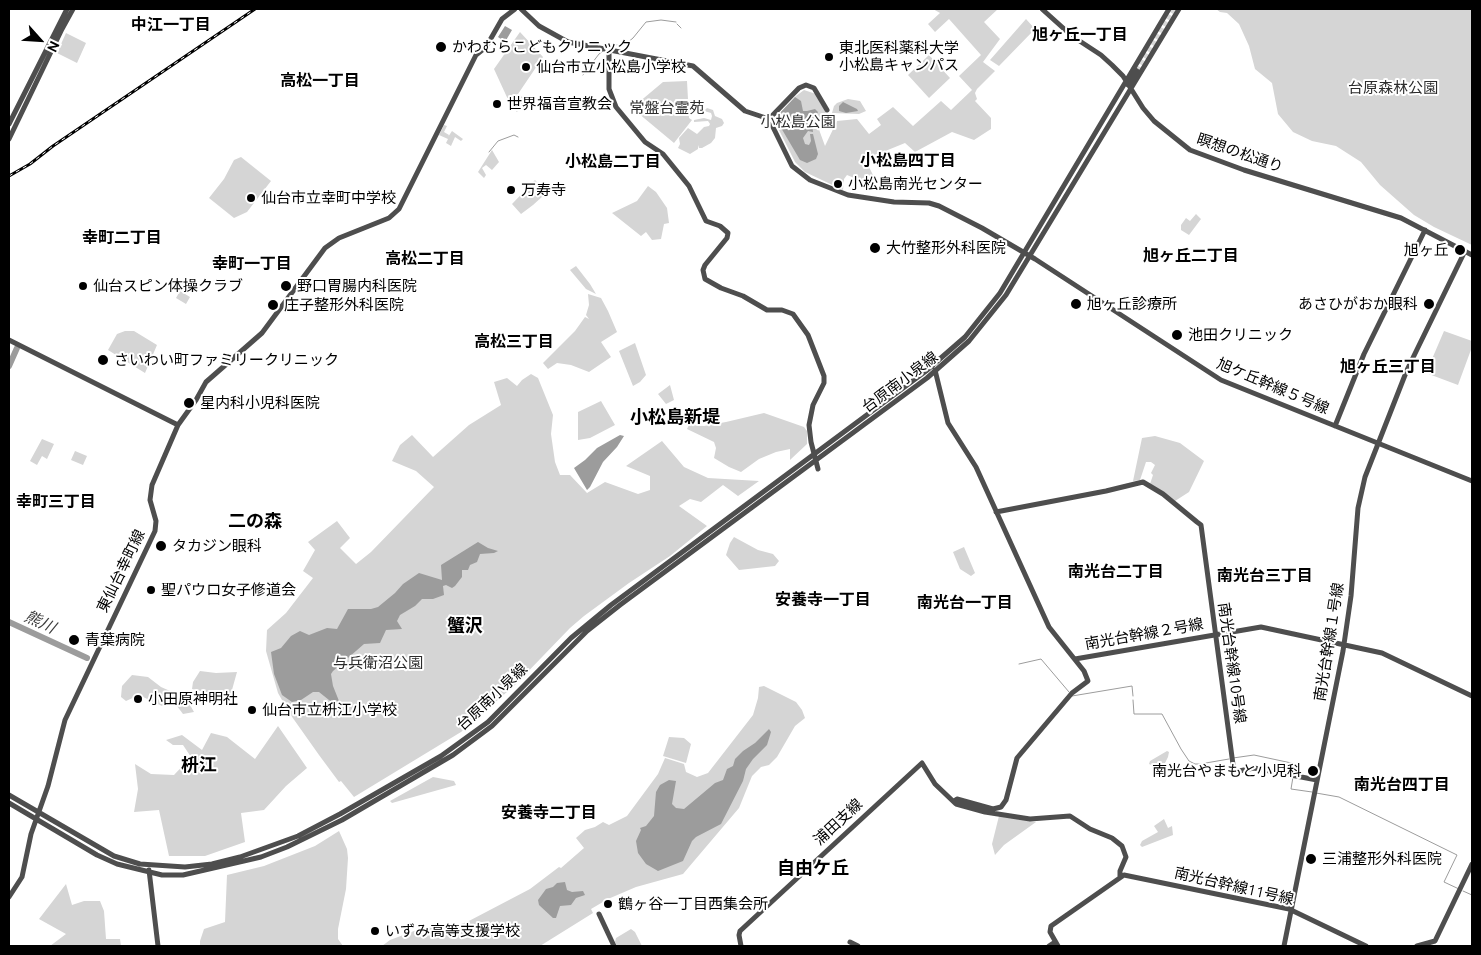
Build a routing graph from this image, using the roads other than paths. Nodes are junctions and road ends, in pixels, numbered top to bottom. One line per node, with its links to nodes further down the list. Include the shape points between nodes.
1 (67, 9): 15 (street)
2 (74, 9): 16 (street)
3 (515, 9): 25 (street, 東仙台幸町線, via 502,19 486,48 476,55 399,209 340,238 322,251 262,333 206,382)
4 (521, 9): 8 (street, via 534,22 562,39)
5 (1042, 9): 12 (street, 瞑想の松通り, via 1072,36 1104,58)
6 (1169, 9): 9 (street)
7 (1179, 9): 10 (street)
8 (609, 51): 14 (street, via 693,66 745,111); 28 (street, via 610,88 616,107 645,142 663,154 682,177 706,221 728,233 705,265 705,279 767,310 793,314 808,335 824,379 808,425)
9 (1138, 60): 10 (street); 11 (street)
10 (1146, 65): 19 (street, 台原南小泉線)
11 (1134, 72): 12 (street); 19 (street, 台原南小泉線)
12 (1128, 85): 17 (street, 瞑想の松通り, via 1154,121 1190,150 1385,212)
13 (826, 110): 14 (street, via 814,88 806,85 799,88)
14 (769, 119): 19 (street, 旭ケ丘幹線５号線, via 792,166 810,180 848,196 934,204)
15 (9, 124)
16 (9, 139)
17 (1425, 230): 18 (street, 瞑想の松通り); 26 (street, via 1364,354)
18 (1465, 251): 20 (street, 瞑想の松通り); 27 (street, 南光台幹線１号線, via 1407,370)
19 (1027, 254): 21 (street, 台原南小泉線); 26 (street, 旭ケ丘幹線５号線, via 1221,380)
20 (1472, 254)
21 (991, 311): 23 (street, 台原南小泉線); 24 (street, 台原南小泉線, via 969,341)
22 (9, 340): 25 (street)
23 (934, 366): 24 (street, 南光台幹線２号線); 31 (street, 台原南小泉線, via 721,522)
24 (936, 372): 30 (street, 南光台幹線２号線, via 948,423 976,468); 31 (street, 台原南小泉線)
25 (178, 425): 40 (street, 東仙台幸町線, via 152,485 150,500 156,521 155,531 65,720)
26 (1335, 426): 27 (street, 旭ケ丘幹線５号線)
27 (1377, 443): 29 (street, 旭ケ丘幹線５号線); 33 (street, 南光台幹線１号線, via 1360,495)
28 (818, 468)
29 (1472, 481)
30 (996, 512): 32 (street, 南光台幹線10号線, via 1143,482 1201,525); 34 (street, 南光台幹線２号線, via 1049,627)
31 (613, 607): 41 (street, via 564,652 509,711 474,740 433,768)
32 (1215, 634): 33 (street, 南光台幹線２号線, via 1261,627); 34 (street, 南光台幹線２号線); 36 (street, 南光台幹線10号線, via 1234,772 1254,768)
33 (1344, 645): 35 (street, 南光台幹線２号線, via 1388,655); 36 (street, 南光台幹線１号線)
34 (1075, 659): 38 (street, via 1088,681 1072,693 1017,758 1004,804 993,809 957,799)
35 (1472, 696)
36 (1317, 780): 48 (street, 南光台幹線１号線)
37 (9, 795): 40 (street)
38 (954, 801): 46 (street, via 970,808 1030,819 1070,816 1122,846 1126,857); 54 (street, 浦田支線, via 935,784 922,762 740,930)
39 (9, 804): 42 (street)
40 (39, 812): 42 (street, 東仙台幸町線); 44 (street, via 114,856)
41 (341, 817): 44 (street, via 272,846 212,864 185,867); 45 (street, via 295,843 261,857 183,875)
42 (36, 819): 45 (street, via 109,861); 47 (street, 東仙台幸町線, via 22,877)
43 (1472, 864): 59 (street, via 1435,941)
44 (149, 865): 45 (street)
45 (150, 872): 52 (street)
46 (1120, 877): 48 (street, 南光台幹線11号線, via 1124,875); 51 (street, via 1051,926 1050,932)
47 (9, 897)
48 (1291, 910): 57 (street, 南光台幹線１号線); 58 (street, 南光台幹線11号線)
49 (599, 914): 53 (street)
50 (850, 942): 55 (street)
51 (1056, 944): 56 (street)
52 (158, 946)
53 (614, 946)
54 (741, 946)
55 (858, 946)
56 (1049, 946)
57 (1284, 946)
58 (1366, 946)
59 (1417, 946)

